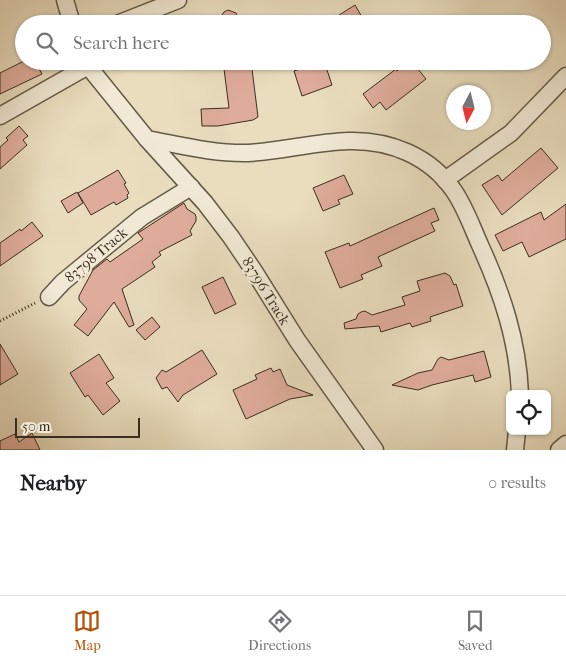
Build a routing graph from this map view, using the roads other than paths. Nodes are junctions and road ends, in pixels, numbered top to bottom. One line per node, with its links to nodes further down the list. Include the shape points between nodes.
1 (65, 0): 3 (street)
2 (178, 0): 4 (street)
3 (69, 15)
4 (140, 15)
5 (77, 70): 8 (street)
6 (92, 70): 9 (street, 83796 Track)
7 (566, 76): 10 (street, via 511,133)
8 (0, 116)
9 (147, 140): 10 (street, via 231,153 350,141 381,144 414,155); 11 (street, 83796 Track)
10 (445, 180): 13 (street, via 464,210 508,315 517,355)
11 (190, 187): 12 (street, 83798 Track, via 142,217); 16 (street, 83796 Track, via 205,202 254,271 297,340)
12 (49, 297)
13 (520, 390)
14 (517, 435): 17 (street)
15 (566, 444): 18 (street)
16 (374, 450)
17 (515, 450)
18 (559, 450)

